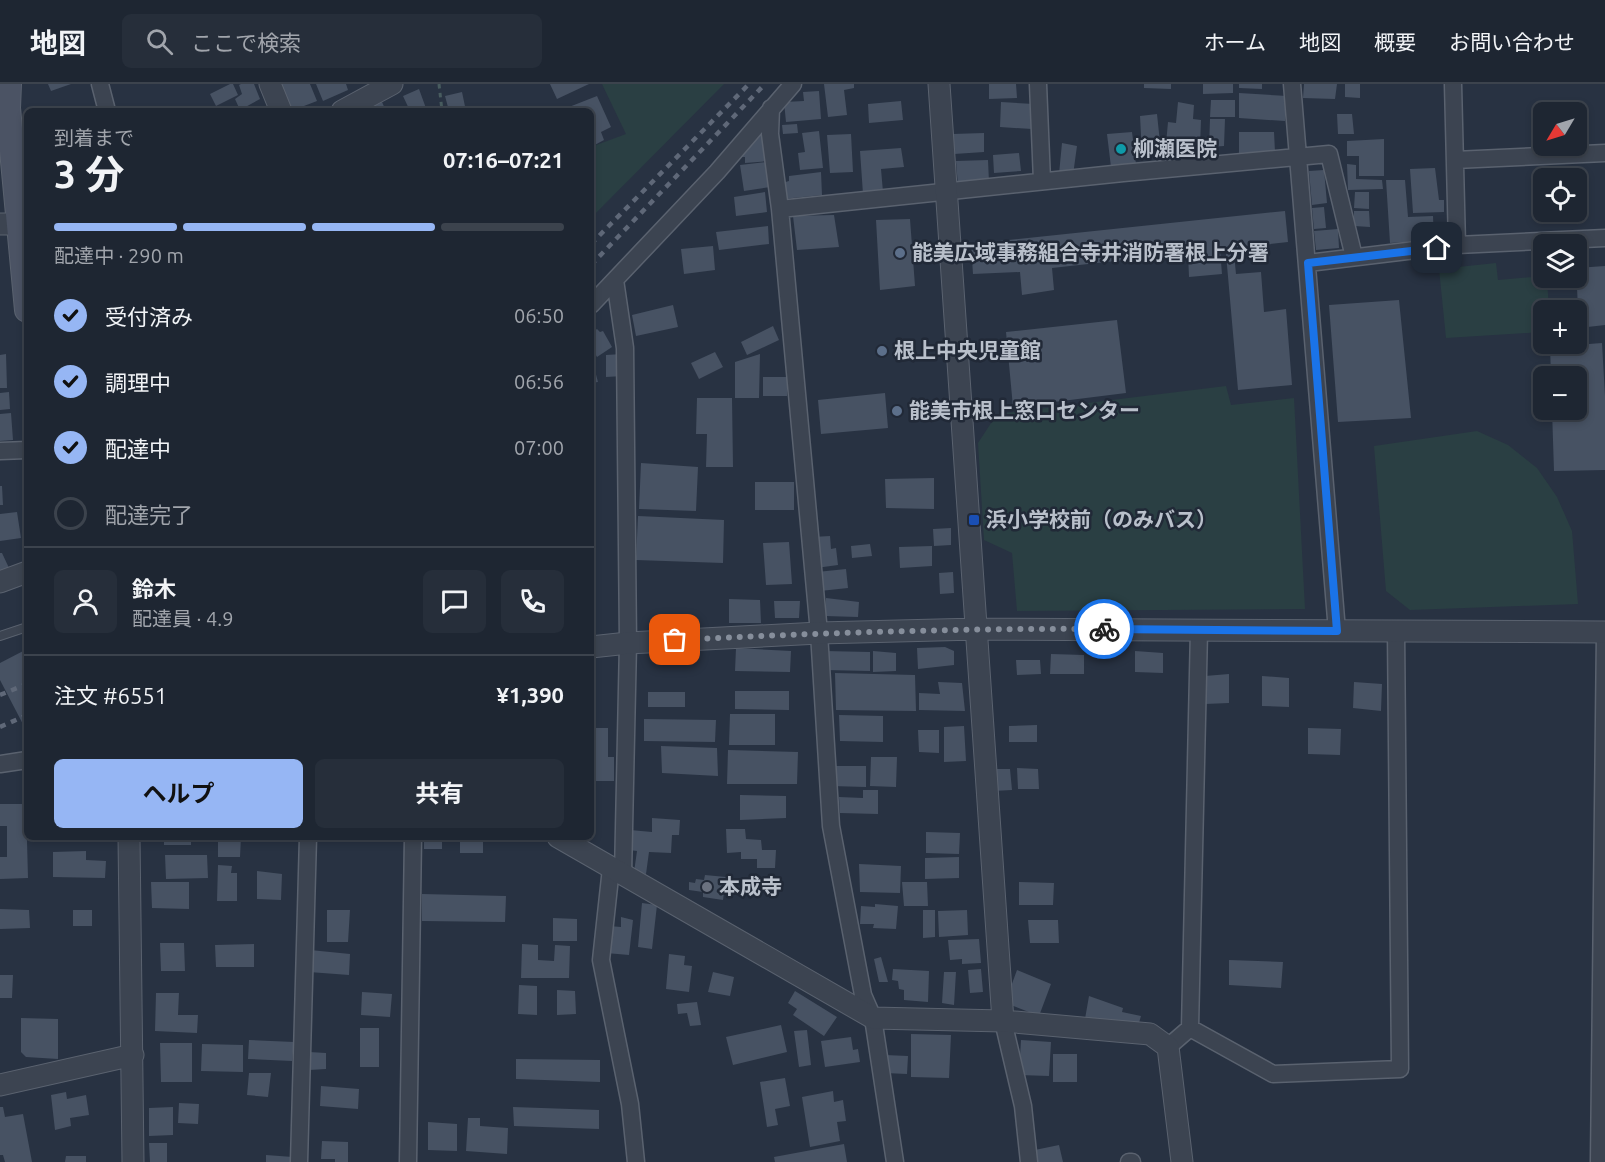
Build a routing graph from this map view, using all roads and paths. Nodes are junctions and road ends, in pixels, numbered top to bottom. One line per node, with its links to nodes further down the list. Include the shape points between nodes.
1 (9, 84): 11 (main road)
2 (99, 84): 12 (street)
3 (270, 84): 13 (street)
4 (392, 84): 14 (street)
5 (439, 84): 15 (path)
6 (793, 84): 16 (street)
7 (939, 84): 21 (street)
8 (1038, 84): 20 (street)
9 (1292, 84): 18 (street)
10 (1453, 84): 19 (street)
11 (4, 108): 23 (main road)
12 (106, 108)
13 (280, 108)
14 (348, 108)
15 (442, 108)
16 (771, 108): 22 (street, via 770,134); 28 (street)
17 (1605, 153): 19 (street)
18 (1298, 157): 20 (street); 26 (street, via 1329,154); 27 (street)
19 (1455, 160): 25 (street)
20 (1042, 181): 21 (street)
21 (946, 193): 22 (street); 36 (street)
22 (780, 209): 41 (street)
23 (16, 224): 29 (main road)
24 (1605, 238): 25 (street)
25 (1457, 245): 26 (street)
26 (1354, 257): 27 (street)
27 (1308, 263): 38 (street)
28 (615, 280): 30 (street); 43 (street, via 625,348)
29 (24, 286)
30 (594, 302)
31 (24, 450): 32 (street)
32 (0, 451)
33 (24, 573): 34 (street)
34 (0, 582)
35 (24, 628): 42 (lane)
36 (977, 628): 37 (street); 41 (street); 53 (street)
37 (1199, 630): 38 (street); 54 (street)
38 (1337, 631): 39 (street)
39 (1396, 631): 40 (street); 54 (street, via 1400,1069 1273,1074)
40 (1605, 632): 65 (street)
41 (819, 633): 43 (street); 52 (street, via 831,826 863,995)
42 (0, 636)
43 (628, 643): 44 (street); 51 (street)
44 (594, 647)
45 (24, 760): 46 (street)
46 (0, 764)
47 (129, 840): 56 (street)
48 (308, 840): 59 (street)
49 (413, 840): 60 (street)
50 (563, 840): 51 (street)
51 (617, 871): 52 (street); 61 (street, via 601,960 630,1104)
52 (873, 1018): 53 (street); 62 (street)
53 (1003, 1021): 55 (street, via 1150,1034); 63 (street, via 1023,1106)
54 (1190, 1028): 55 (street)
55 (1168, 1047): 64 (street)
56 (132, 1055): 57 (street); 58 (street)
57 (0, 1085)
58 (133, 1162)
59 (299, 1162)
60 (408, 1162)
61 (636, 1162)
62 (895, 1162)
63 (1029, 1162)
64 (1182, 1162)
65 (1599, 1162)

